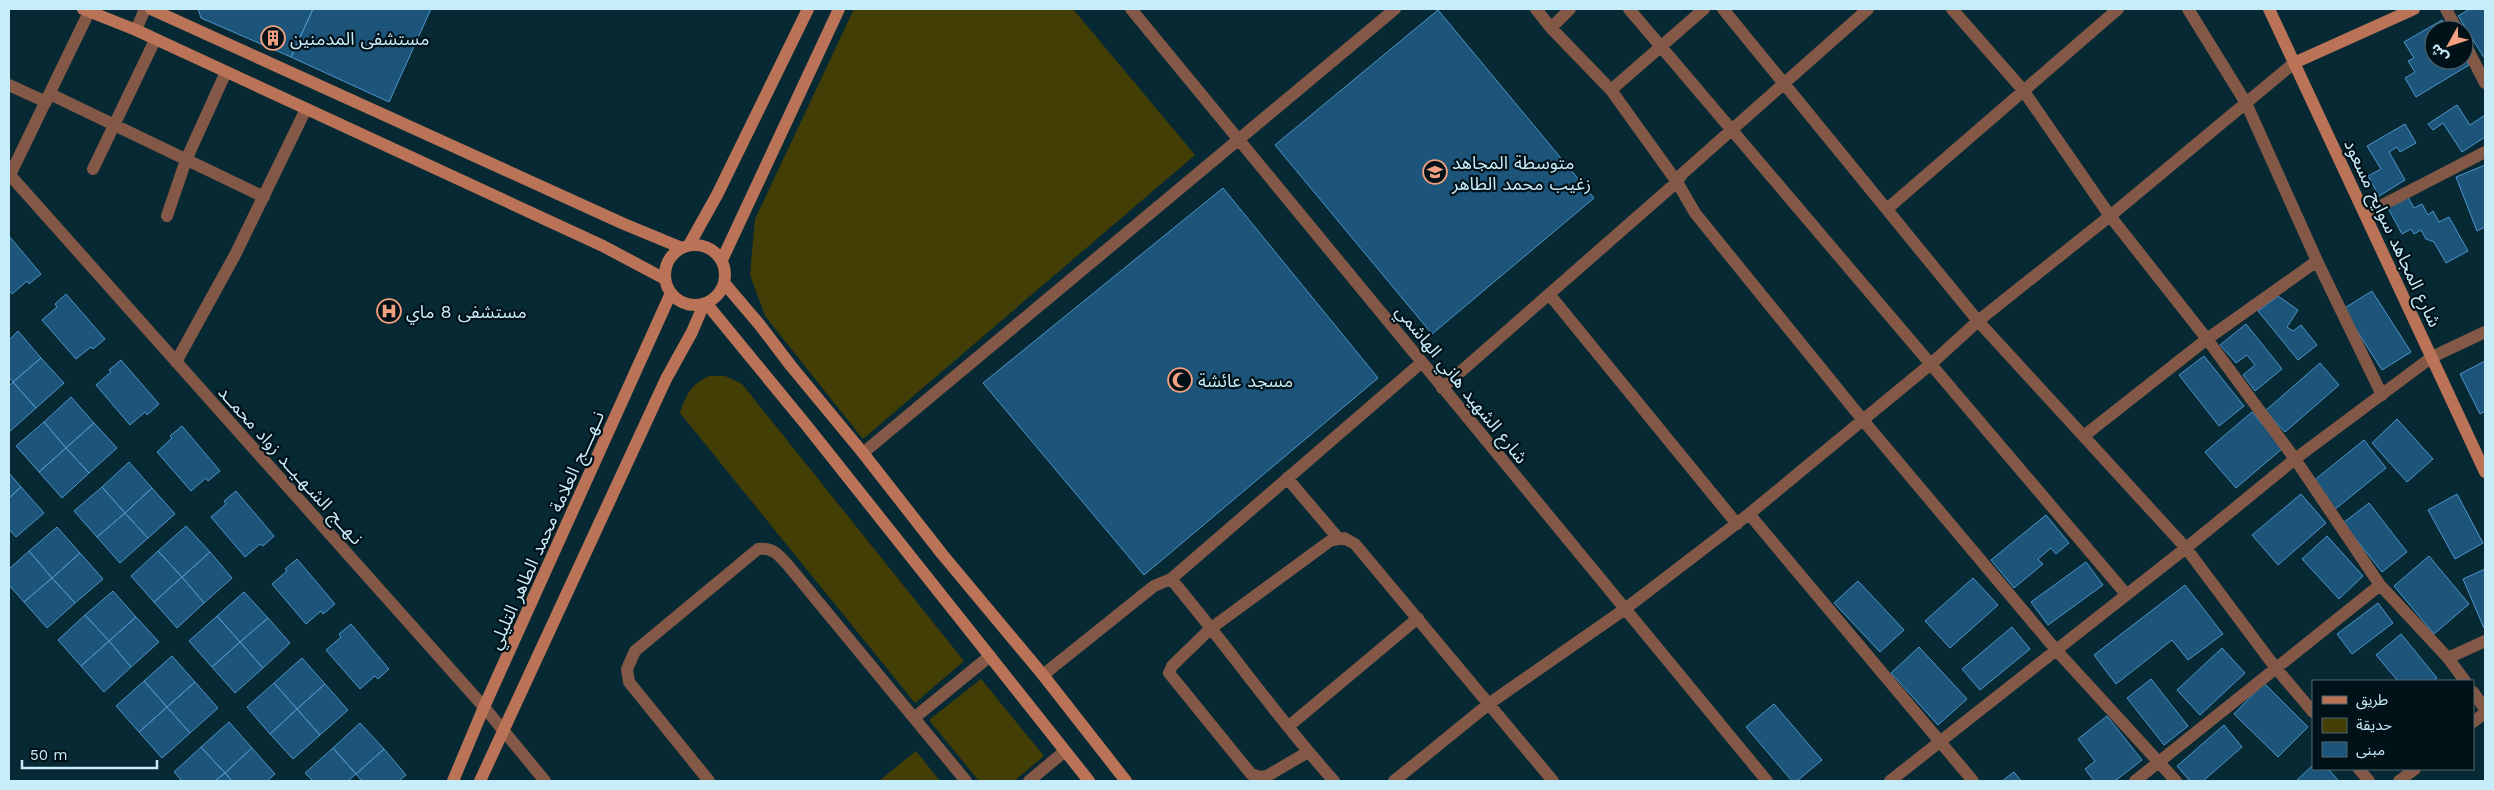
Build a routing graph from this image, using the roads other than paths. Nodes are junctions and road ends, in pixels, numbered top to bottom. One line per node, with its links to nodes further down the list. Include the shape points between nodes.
1 (145, 9): 20 (street)
2 (152, 9): 47 (main road, via 624,224)
3 (808, 9): 47 (main road, via 717,195)
4 (839, 9): 48 (main road)
5 (1131, 9): 36 (street, شارع الشهيد هاني الهاشمي)
6 (1395, 9): 36 (street)
7 (1536, 9): 19 (street)
8 (1570, 9): 19 (street)
9 (1629, 9): 22 (street)
10 (1704, 9): 22 (street)
11 (1723, 9): 26 (street)
12 (1868, 9): 26 (street)
13 (1952, 9): 30 (street)
14 (2118, 9): 30 (street)
15 (2188, 9): 32 (street)
16 (2269, 9): 24 (main road, شارع المجاهد سوايح مسعود)
17 (2414, 9): 24 (main road)
18 (86, 10): 20 (main road); 31 (street)
19 (1551, 28): 29 (street)
20 (136, 30): 21 (main road)
21 (156, 40): 25 (main road); 34 (street)
22 (1660, 46): 29 (street); 35 (street)
23 (2474, 62): 27 (street)
24 (2294, 63): 32 (street); 44 (main road, شارع المجاهد سوايح مسعود)
25 (226, 72): 33 (main road); 38 (street)
26 (1783, 82): 35 (street); 43 (street)
27 (2485, 83)
28 (9, 85): 31 (street)
29 (1610, 90): 41 (street)
30 (2023, 90): 43 (street); 46 (street)
31 (48, 98): 34 (street); 40 (street)
32 (2246, 104): 46 (street); 49 (street)
33 (306, 109): 42 (street); 50 (main road, via 603,246)
34 (112, 124): 38 (street); 39 (street)
35 (1731, 130): 41 (street); 61 (street)
36 (1240, 140): 60 (street, شارع الشهيد هاني الهاشمي); 66 (street)
37 (2485, 152): 44 (street)
38 (186, 160): 42 (street); 45 (street)
39 (93, 169)
40 (9, 174): 59 (street, نـهــج الشـهـيــد زواد محمــد)
41 (1677, 182): 53 (street); 64 (street, via 1694,213)
42 (264, 197): 59 (street)
43 (1886, 209): 55 (street)
44 (2365, 214): 58 (main road, شارع المجاهد سوايح مسعود)
45 (168, 216)
46 (2110, 216): 55 (street); 57 (street)
47 (686, 246): 48 (main road, via 708,247); 50 (main road, via 668,261)
48 (722, 260): 51 (main road, via 726,271)
49 (2316, 261): 57 (street); 63 (street)
50 (665, 279): 52 (main road)
51 (725, 284): 54 (main road, via 718,296); 66 (main road)
52 (671, 293): 54 (main road, via 686,304); 89 (main road, نــهــــج العلامة محمد الطاهر التليلي)
53 (1548, 294): 62 (street); 71 (street)
54 (705, 304): 82 (main road); 96 (main road, via 666,379)
55 (1978, 321): 61 (street); 65 (street)
56 (2485, 332): 58 (street)
57 (2207, 339): 65 (street); 67 (street)
58 (2432, 357): 63 (street); 68 (main road, شارع المجاهد سوايح مسعود)
59 (176, 362): 89 (street, نـهــج الشـهـيــد زواد محمــد)
60 (1422, 363): 62 (street, شارع الشهيد هاني الهاشمي); 69 (street)
61 (1932, 363): 64 (street); 76 (street)
62 (1442, 388): 77 (street, شارع الشهيد هاني الهاشمي)
63 (2382, 394): 67 (street)
64 (1862, 419): 70 (street); 81 (street)
65 (2084, 435): 73 (street)
66 (863, 453): 85 (main road)
67 (2295, 459): 73 (street); 75 (street)
68 (2485, 472)
69 (1288, 478): 72 (street); 74 (street)
70 (1749, 514): 71 (street); 97 (street)
71 (1737, 524): 77 (street)
72 (1338, 538): 78 (street, via 1355,544); 79 (street)
73 (2186, 548): 76 (street); 84 (street)
74 (1171, 579): 79 (street); 85 (street, via 1154,586)
75 (2380, 584): 83 (street); 84 (street)
76 (2126, 594): 81 (street)
77 (1625, 609): 88 (street); 114 (street, شارع الشهيد هاني الهاشمي)
78 (1418, 618): 88 (street); 95 (street)
79 (1210, 629): 95 (street); 99 (street, via 1172,666 1169,673 1172,680 1251,774 1267,776)
80 (2485, 642): 83 (street)
81 (2057, 651): 97 (street); 100 (street)
82 (990, 656): 93 (street); 98 (main road)
83 (2448, 658): 86 (street)
84 (2275, 667): 91 (street); 100 (street)
85 (1043, 675): 110 (main road)
86 (2464, 680)
87 (2474, 693): 90 (street)
88 (1490, 703): 112 (street); 113 (street)
89 (484, 707): 96 (street, نـهــج الشـهـيــد زواد محمــد); 103 (main road, نــهــــج العلامة محمد الطاهر التليلي)
90 (2485, 709)
91 (2312, 711)
92 (2485, 712): 94 (street)
93 (914, 718): 106 (street, via 787,564 771,549 758,549 635,651 627,669 629,682); 107 (street)
94 (2474, 721)
95 (1289, 726): 99 (street)
96 (504, 731): 104 (main road); 105 (street, نـهــج الشـهـيــد زواد محمــد)
97 (1939, 741): 115 (street); 116 (street)
98 (1065, 751): 108 (street); 109 (main road)
99 (1308, 752): 111 (street)
100 (2159, 761): 117 (street); 118 (street)
101 (2360, 770): 119 (street)
102 (2414, 770): 120 (street)
103 (453, 781)
104 (480, 781)
105 (545, 781)
106 (709, 781)
107 (966, 781)
108 (1029, 781)
109 (1090, 781)
110 (1126, 781)
111 (1334, 781)
112 (1394, 781)
113 (1553, 781)
114 (1767, 781)
115 (1890, 781)
116 (1972, 781)
117 (2135, 781)
118 (2176, 781)
119 (2369, 781)
120 (2399, 781)

